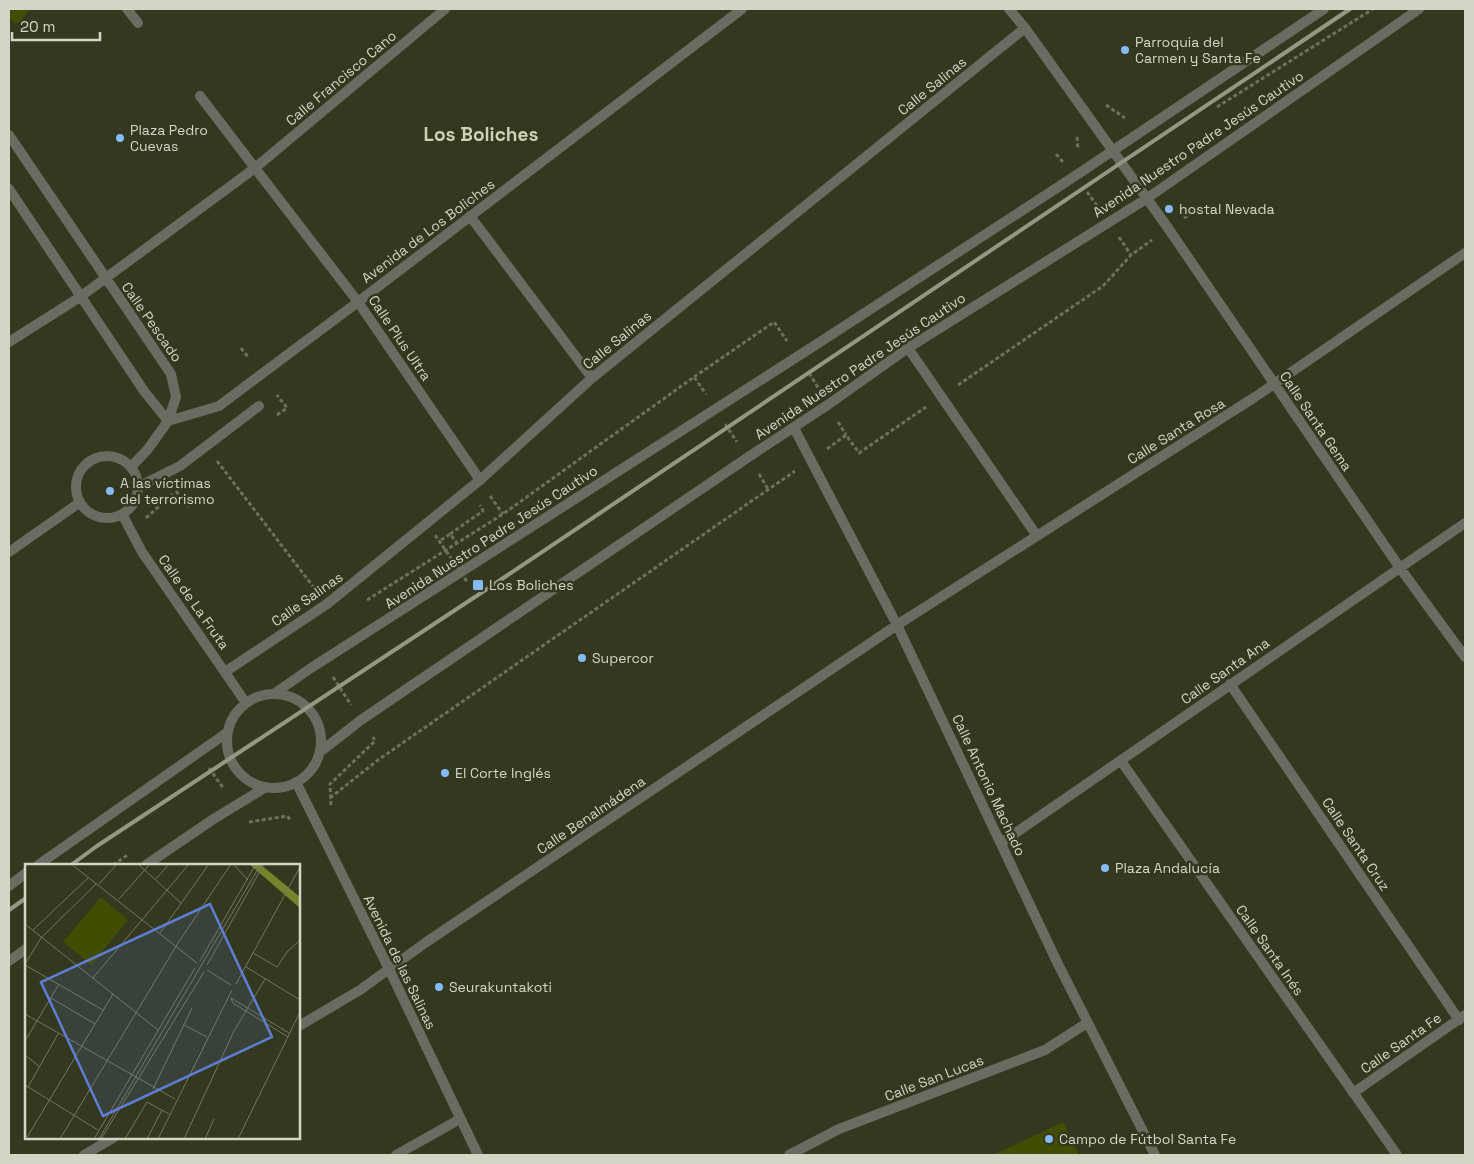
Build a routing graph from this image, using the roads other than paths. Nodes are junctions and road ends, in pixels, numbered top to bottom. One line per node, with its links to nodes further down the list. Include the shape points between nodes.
1 (126, 9): 7 (street)
2 (445, 9): 12 (street, Calle Francisco Cano)
3 (742, 9): 15 (street, Avenida de Los Boliches)
4 (1009, 9): 8 (street, Calle Santa Gema)
5 (1324, 9): 11 (street, Avenida Nuestro Padre Jesús Cautivo)
6 (1419, 9): 14 (street, Avenida Nuestro Padre Jesús Cautivo)
7 (138, 23)
8 (1025, 28): 11 (street, Calle Santa Gema); 22 (street, Calle Salinas)
9 (200, 96): 12 (street, Calle Plus Ultra)
10 (9, 135): 17 (street, Calle Pescado)
11 (1112, 150): 14 (street, Calle Santa Gema); 40 (street, Avenida Nuestro Padre Jesús Cautivo, via 716,410)
12 (255, 168): 17 (street, Calle Francisco Cano); 19 (street, Calle Plus Ultra)
13 (9, 189): 18 (street)
14 (1146, 199): 21 (street, Avenida Nuestro Padre Jesús Cautivo); 23 (street, Calle Santa Gema)
15 (470, 216): 19 (street, Avenida de Los Boliches); 22 (street)
16 (1465, 253): 23 (street, Calle Santa Rosa)
17 (105, 279): 18 (street, Calle Francisco Cano); 25 (street, Calle Pescado, via 171,374 176,396)
18 (80, 297): 20 (street, Calle Francisco Cano); 25 (street)
19 (358, 302): 25 (street, Avenida de Los Boliches, via 219,406); 28 (street, Calle Plus Ultra)
20 (9, 342)
21 (908, 348): 26 (street, Avenida Nuestro Padre Jesús Cautivo); 33 (street)
22 (592, 378): 28 (street, Calle Salinas)
23 (1275, 384): 33 (street, Calle Santa Rosa); 35 (street, Calle Santa Gema)
24 (259, 406): 29 (street, via 180,466)
25 (168, 421): 27 (street)
26 (794, 428): 36 (street, Calle Antonio Machado); 43 (street, Avenida Nuestro Padre Jesús Cautivo, via 378,709)
27 (131, 467): 29 (street); 30 (street, via 114,456 93,458 78,473 75,483)
28 (480, 480): 38 (street, Calle Salinas, via 327,604)
29 (138, 486): 31 (street, via 134,503)
30 (79, 503): 31 (street, via 94,516 113,518); 34 (street)
31 (122, 514): 38 (street, Calle de La Fruta, via 142,552)
32 (1465, 523): 35 (street, Calle Santa Ana)
33 (1037, 536): 36 (street, Calle Santa Rosa)
34 (9, 552)
35 (1400, 568): 37 (street, Calle Santa Gema); 39 (street, Calle Santa Ana)
36 (897, 625): 47 (street, Calle Antonio Machado); 54 (street, Calle Benalmádena)
37 (1465, 657)
38 (225, 672): 41 (street, Calle de La Fruta)
39 (1230, 684): 44 (street, Calle Santa Ana); 55 (street, Calle Santa Cruz)
40 (275, 693): 41 (street); 43 (street, via 302,702 311,712 318,724)
41 (246, 703): 42 (street, via 237,711)
42 (228, 732): 46 (street, via 227,747 240,773); 48 (street)
43 (320, 752): 45 (street, via 311,770)
44 (1121, 761): 47 (street, Calle Santa Ana); 58 (street, Calle Santa Inés)
45 (296, 782): 46 (street); 54 (street, Avenida de las Salinas)
46 (266, 787): 49 (street)
47 (1001, 843): 56 (street, Calle Antonio Machado)
48 (39, 864)
49 (147, 864)
50 (25, 874): 51 (street)
51 (9, 886)
52 (25, 949): 53 (street)
53 (9, 961)
54 (389, 969): 57 (street, Calle Benalmádena); 59 (street, Avenida de las Salinas)
55 (1462, 1017): 58 (street, Calle Santa Fe)
56 (1087, 1023): 64 (street, Calle San Lucas, via 1045,1050 839,1130); 65 (street, Calle Antonio Machado)
57 (300, 1025)
58 (1353, 1094): 66 (street, Calle Santa Inés)
59 (460, 1119): 62 (street); 63 (street, Avenida de las Salinas)
60 (111, 1139): 61 (street)
61 (84, 1155)
62 (396, 1155)
63 (478, 1155)
64 (789, 1155)
65 (1155, 1155)
66 (1397, 1155)

